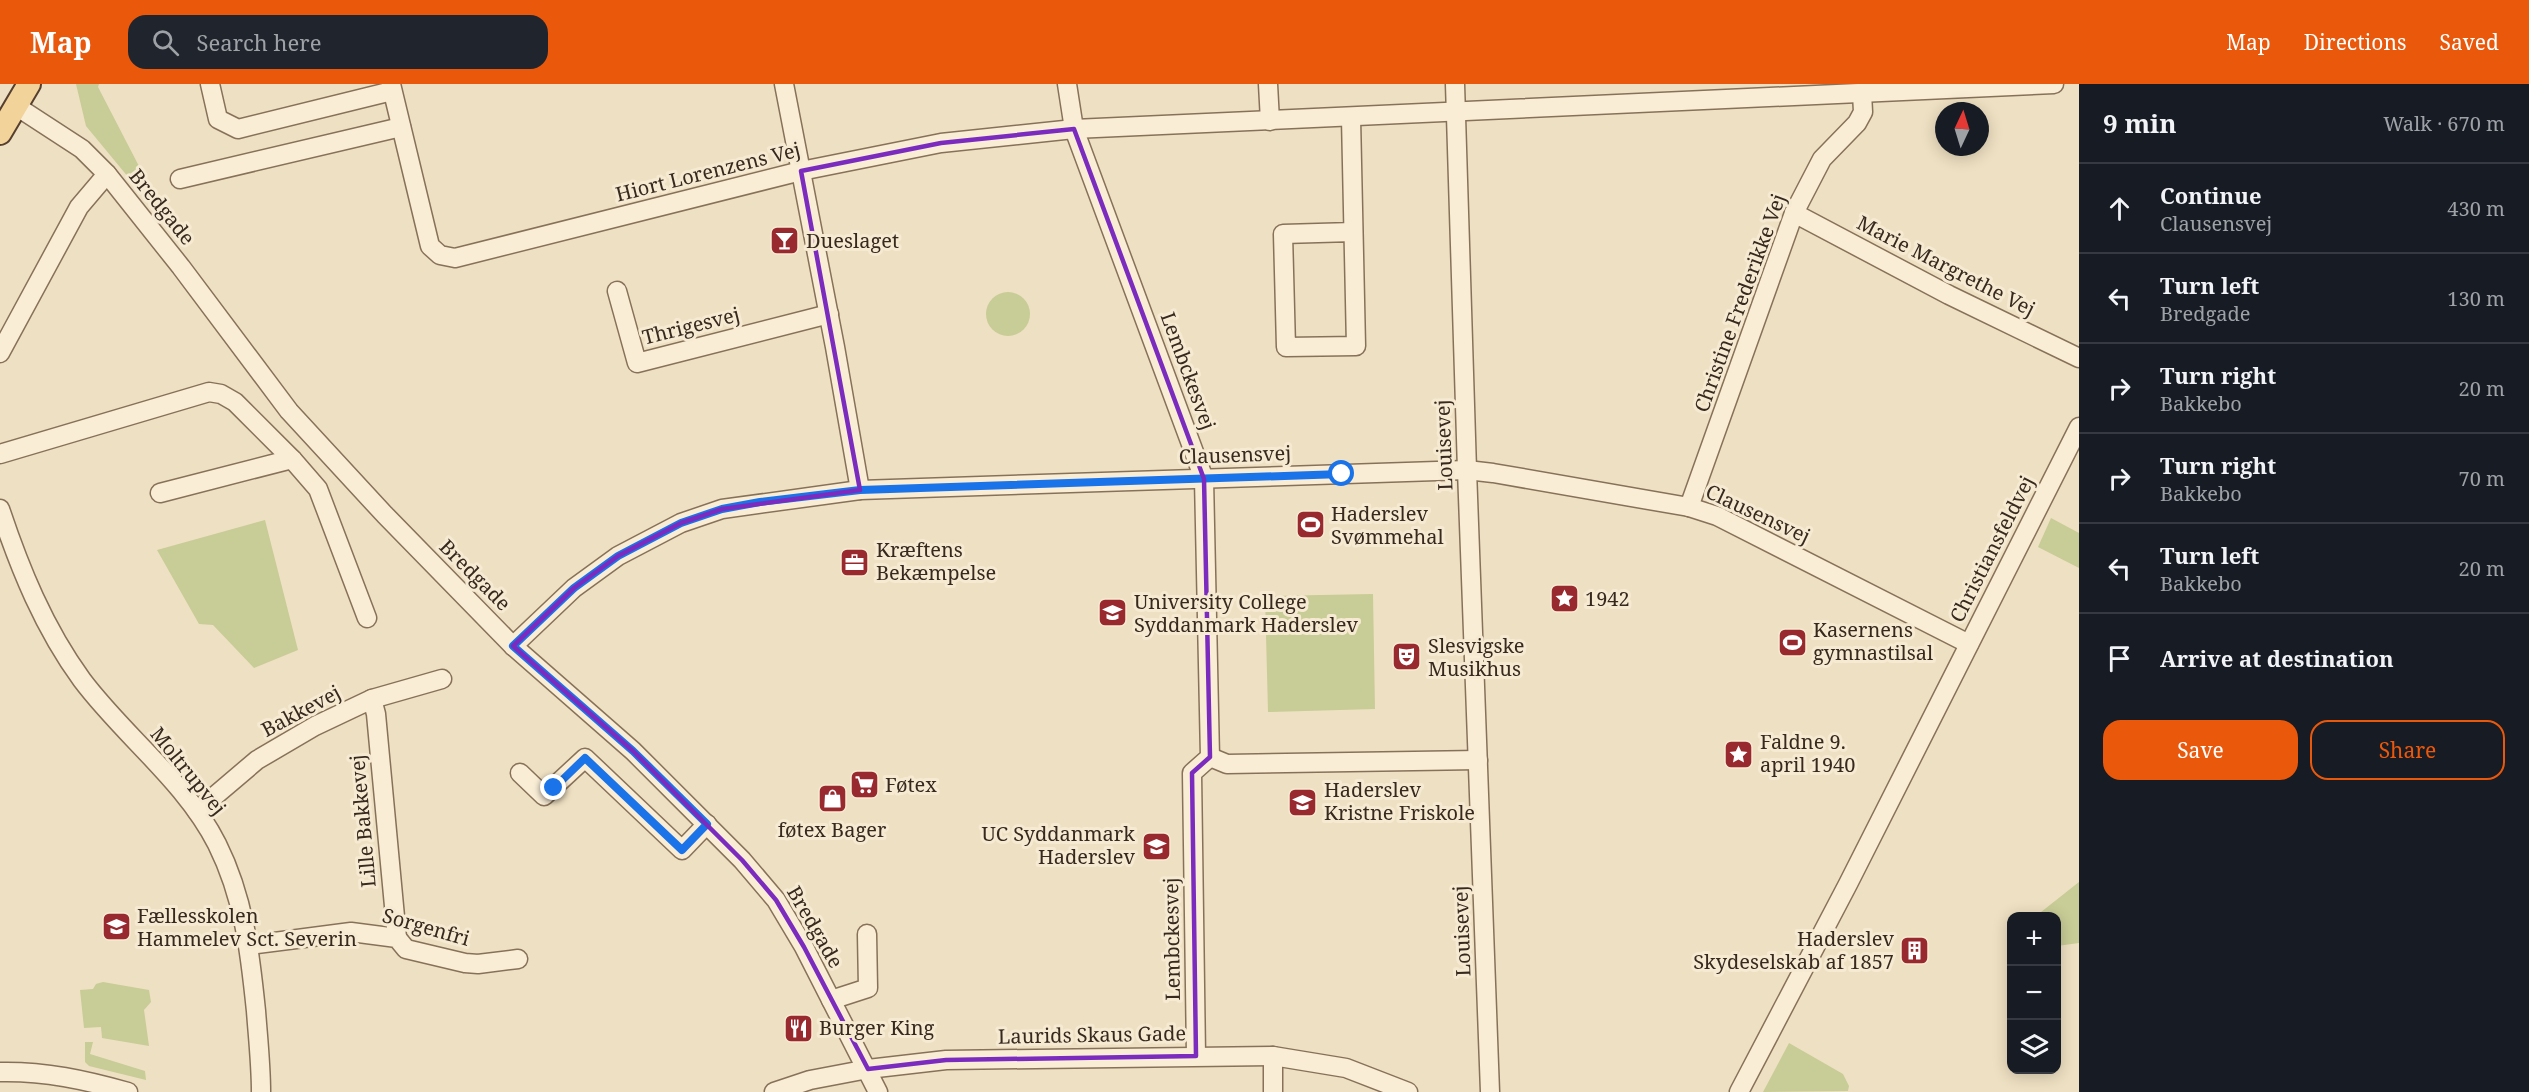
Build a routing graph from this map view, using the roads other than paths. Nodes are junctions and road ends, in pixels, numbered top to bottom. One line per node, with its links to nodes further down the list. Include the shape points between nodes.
1 (29, 84): 11 (main road)
2 (210, 84): 9 (street, via 218,119 238,129)
3 (784, 84): 18 (street)
4 (1067, 84): 16 (street, Lembckesvej)
5 (1268, 84): 14 (street)
6 (1455, 84): 12 (street, Louisevej)
7 (2054, 84): 8 (street, Hiort Lorenzens Vej)
8 (1988, 85): 10 (street, Hiort Lorenzens Vej)
9 (391, 88): 15 (street)
10 (1862, 93): 12 (street, Hiort Lorenzens Vej); 21 (street, Christine Frederikke Vej, via 1863,112 1857,123 1822,159)
11 (10, 95): 17 (main road); 19 (street, Bredgade, via 82,149)
12 (1456, 112): 13 (street, Hiort Lorenzens Vej); 30 (street, Louisevej)
13 (1350, 118): 14 (street, Hiort Lorenzens Vej); 22 (street)
14 (1270, 121): 16 (street, Hiort Lorenzens Vej)
15 (401, 127): 18 (street, Hiort Lorenzens Vej, via 430,246 440,255 455,258); 20 (street)
16 (1074, 129): 18 (street, Hiort Lorenzens Vej, via 941,143); 31 (street, Lembckesvej)
17 (0, 133)
18 (801, 171): 24 (street)
19 (107, 174): 25 (street, via 79,207); 38 (street, Bredgade, via 289,411)
20 (180, 179)
21 (1794, 213): 26 (street, Marie Margrethe Vej); 34 (street, Christine Frederikke Vej)
22 (1353, 232): 22 (street, via 1356,346 1286,348 1283,234)
23 (617, 291): 24 (street, Thrigesvej, via 638,363)
24 (829, 314): 32 (street)
25 (0, 353)
26 (2079, 358)
27 (2079, 427): 37 (street, Christiansfeldvej)
28 (0, 454): 29 (street, via 209,392 236,402)
29 (292, 459): 33 (street); 36 (street, via 318,489)
30 (1467, 470): 31 (street, Clausensvej); 34 (street, Clausensvej); 42 (street, Louisevej)
31 (1204, 479): 32 (street, Clausensvej); 41 (street, Lembckesvej)
32 (860, 490): 38 (street, Clausensvej, via 722,509 681,523 618,556 574,588)
33 (160, 494)
34 (1689, 507): 37 (street, Clausensvej, via 1717,516)
35 (0, 509): 44 (street, Moltrupvej, via 19,565 48,628 82,680)
36 (367, 618)
37 (1969, 644): 62 (street, Christiansfeldvej)
38 (513, 646): 45 (street, Bredgade, via 633,751)
39 (442, 679): 40 (street, Bakkevej)
40 (372, 699): 44 (street, Bakkevej, via 257,760); 47 (street, Lille Bakkevej)
41 (1210, 757): 42 (street, via 1227,764); 51 (street, Lembckesvej, via 1192,773)
42 (1478, 760): 61 (street, Louisevej)
43 (520, 773): 45 (street, via 544,796 585,758 682,850)
44 (196, 811): 48 (street, Moltrupvej, via 229,872 242,906)
45 (707, 824): 50 (street, Bredgade, via 776,900)
46 (867, 934): 50 (street, via 868,988)
47 (397, 938): 48 (street, Sorgenfri, via 351,932); 49 (street, Sorgenfri, via 406,949 465,963)
48 (250, 945): 56 (street, Moltrupvej)
49 (518, 959)
50 (831, 1000): 53 (street, Bredgade)
51 (1196, 1056): 52 (street, Laurids Skaus Gade); 53 (street, Laurids Skaus Gade, via 979,1059)
52 (1274, 1056): 59 (street); 60 (street, Laurids Skaus Gade, via 1346,1068)
53 (868, 1069): 57 (street, Laurids Skaus Gade, via 810,1080); 58 (street, Bredgade)
54 (0, 1072): 55 (street, via 33,1072)
55 (128, 1092)
56 (261, 1092)
57 (774, 1092)
58 (878, 1092)
59 (1273, 1092)
60 (1408, 1092)
61 (1490, 1092)
62 (1739, 1092)

